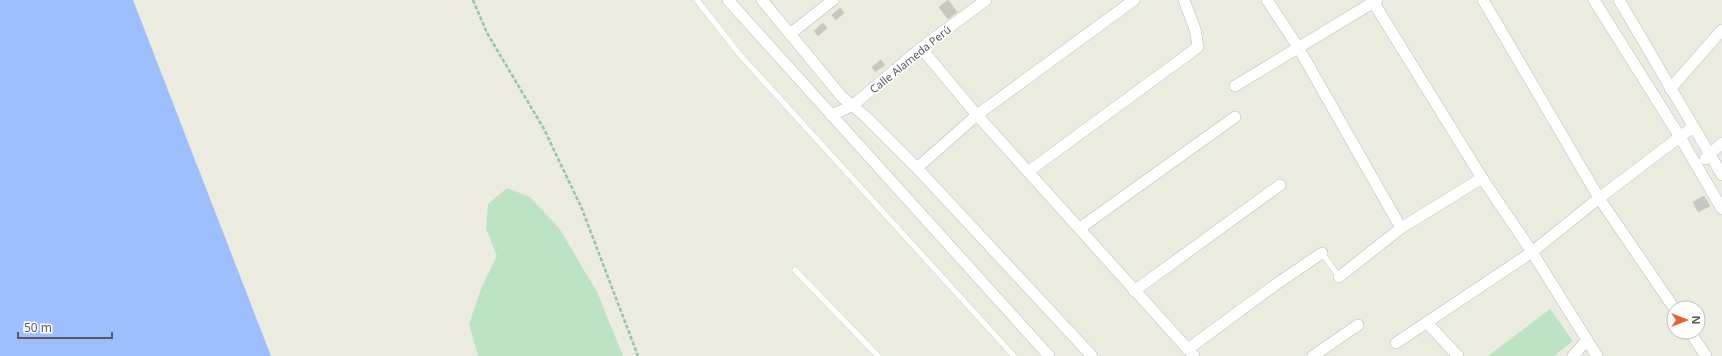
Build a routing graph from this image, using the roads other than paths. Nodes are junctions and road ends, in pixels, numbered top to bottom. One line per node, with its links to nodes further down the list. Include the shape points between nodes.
1 (697, 0): 50 (lane, via 740,55)
2 (728, 0): 20 (street)
3 (762, 0): 14 (street)
4 (833, 0): 14 (street)
5 (986, 0): 16 (street, Calle Alameda Perú)
6 (1134, 0): 21 (street)
7 (1184, 0): 29 (street, via 1195,29 1198,47)
8 (1267, 0): 15 (street)
9 (1483, 0): 33 (street)
10 (1594, 0): 24 (street)
11 (1619, 0): 18 (street)
12 (1374, 1): 15 (street); 31 (street)
13 (1722, 30): 18 (street)
14 (790, 34): 19 (street)
15 (1298, 47): 17 (street); 36 (street)
16 (921, 48): 19 (street, Calle Alameda Perú); 21 (street)
17 (1235, 86)
18 (1670, 89): 23 (street)
19 (852, 106): 20 (street, Calle Alameda Perú); 28 (street)
20 (831, 115): 51 (street)
21 (977, 115): 28 (street); 29 (street)
22 (1235, 117): 35 (street)
23 (1693, 126): 24 (street); 26 (street)
24 (1680, 137): 27 (street); 33 (street)
25 (1722, 143): 26 (street)
26 (1710, 154): 27 (street); 30 (street)
27 (1697, 165): 34 (street)
28 (917, 168): 52 (street)
29 (1029, 171): 35 (street)
30 (1722, 175)
31 (1482, 178): 36 (street); 38 (street)
32 (1280, 185): 41 (street)
33 (1599, 198): 38 (street); 42 (street)
34 (1722, 208)
35 (1080, 228): 41 (street)
36 (1401, 228): 40 (street)
37 (1322, 252): 40 (lane); 48 (street, via 1275,285)
38 (1532, 252): 43 (street); 45 (street)
39 (795, 270): 49 (lane)
40 (1339, 277)
41 (1134, 291): 48 (street)
42 (1669, 300)
43 (1427, 323): 47 (street); 54 (street)
44 (1358, 324): 53 (street)
45 (1587, 340): 55 (street); 56 (street)
46 (1695, 340): 57 (street)
47 (1396, 343)
48 (1191, 353)
49 (878, 356)
50 (1014, 356)
51 (1049, 356)
52 (1092, 356)
53 (1313, 356)
54 (1458, 356)
55 (1573, 356)
56 (1597, 356)
57 (1706, 356)

